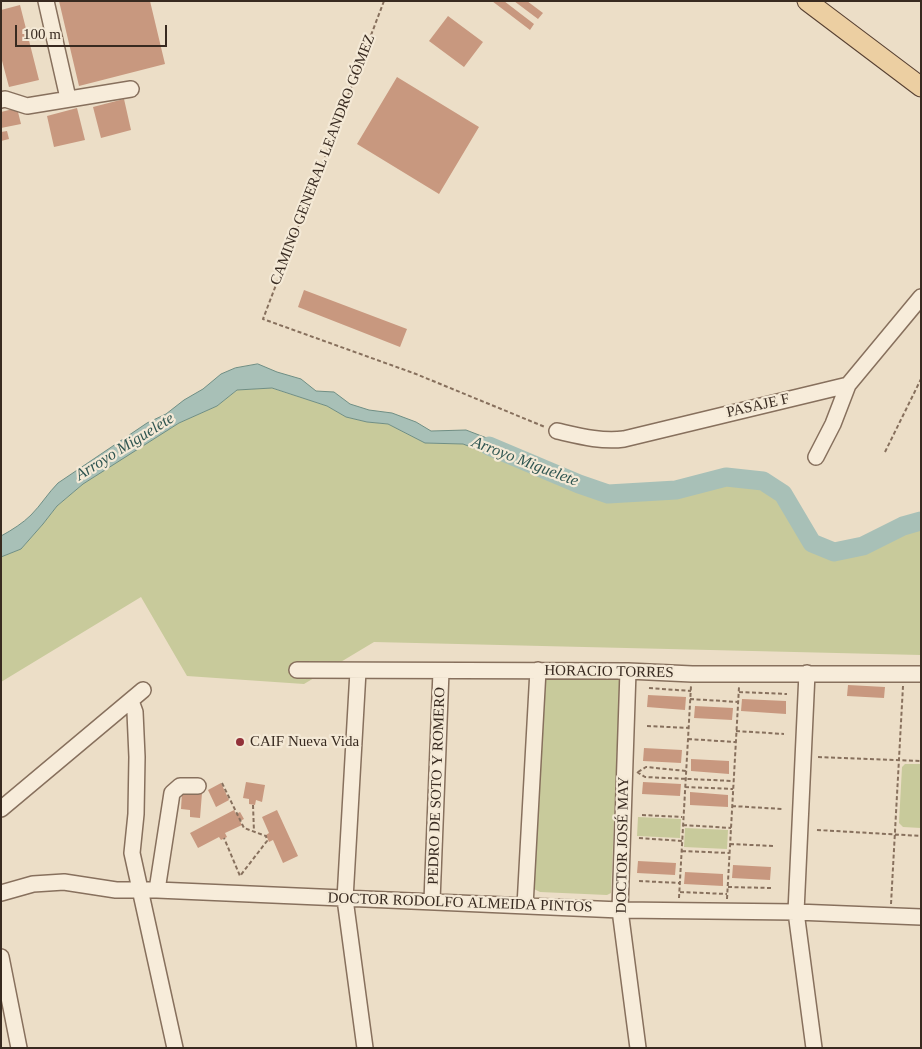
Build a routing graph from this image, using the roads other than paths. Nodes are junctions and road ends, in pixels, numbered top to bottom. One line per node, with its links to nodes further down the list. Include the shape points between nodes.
1 (46, 1): 5 (street)
2 (807, 1): 3 (main road)
3 (921, 86)
4 (131, 89): 5 (street)
5 (68, 98): 6 (street, via 26,106)
6 (1, 100)
7 (921, 297): 8 (street)
8 (848, 385): 9 (street, PASAJE F, via 612,440); 10 (street)
9 (556, 431)
10 (816, 457)
11 (296, 670): 13 (street, HORACIO TORRES)
12 (538, 670): 14 (street, HORACIO TORRES); 15 (street, HORACIO TORRES); 27 (street)
13 (358, 671): 14 (street, HORACIO TORRES); 25 (street)
14 (441, 671): 26 (street, PEDRO DE SOTO Y ROMERO)
15 (628, 671): 16 (street, HORACIO TORRES); 28 (street, DOCTOR JOSÉ MAY, via 631,772)
16 (807, 673): 17 (street, HORACIO TORRES); 29 (street)
17 (921, 674)
18 (143, 690): 19 (street)
19 (131, 701): 21 (street); 23 (street, via 135,712 137,757 132,853)
20 (198, 786): 22 (street, via 180,786 172,793)
21 (1, 809)
22 (156, 890): 23 (street, DOCTOR RODOLFO ALMEIDA PINTOS); 25 (street, DOCTOR RODOLFO ALMEIDA PINTOS)
23 (141, 891): 24 (street, DOCTOR RODOLFO ALMEIDA PINTOS, via 64,882 33,884); 34 (street)
24 (1, 894)
25 (345, 899): 26 (street, DOCTOR RODOLFO ALMEIDA PINTOS); 35 (street)
26 (432, 901): 27 (street, DOCTOR RODOLFO ALMEIDA PINTOS)
27 (525, 906): 28 (street, DOCTOR RODOLFO ALMEIDA PINTOS)
28 (620, 910): 29 (street, DOCTOR RODOLFO ALMEIDA PINTOS); 36 (street, DOCTOR JOSÉ MAY)
29 (796, 912): 30 (street, DOCTOR RODOLFO ALMEIDA PINTOS); 37 (street)
30 (921, 917)
31 (1, 957): 32 (street)
32 (5, 989): 33 (street)
33 (19, 1048)
34 (174, 1048)
35 (365, 1048)
36 (638, 1048)
37 (814, 1048)

